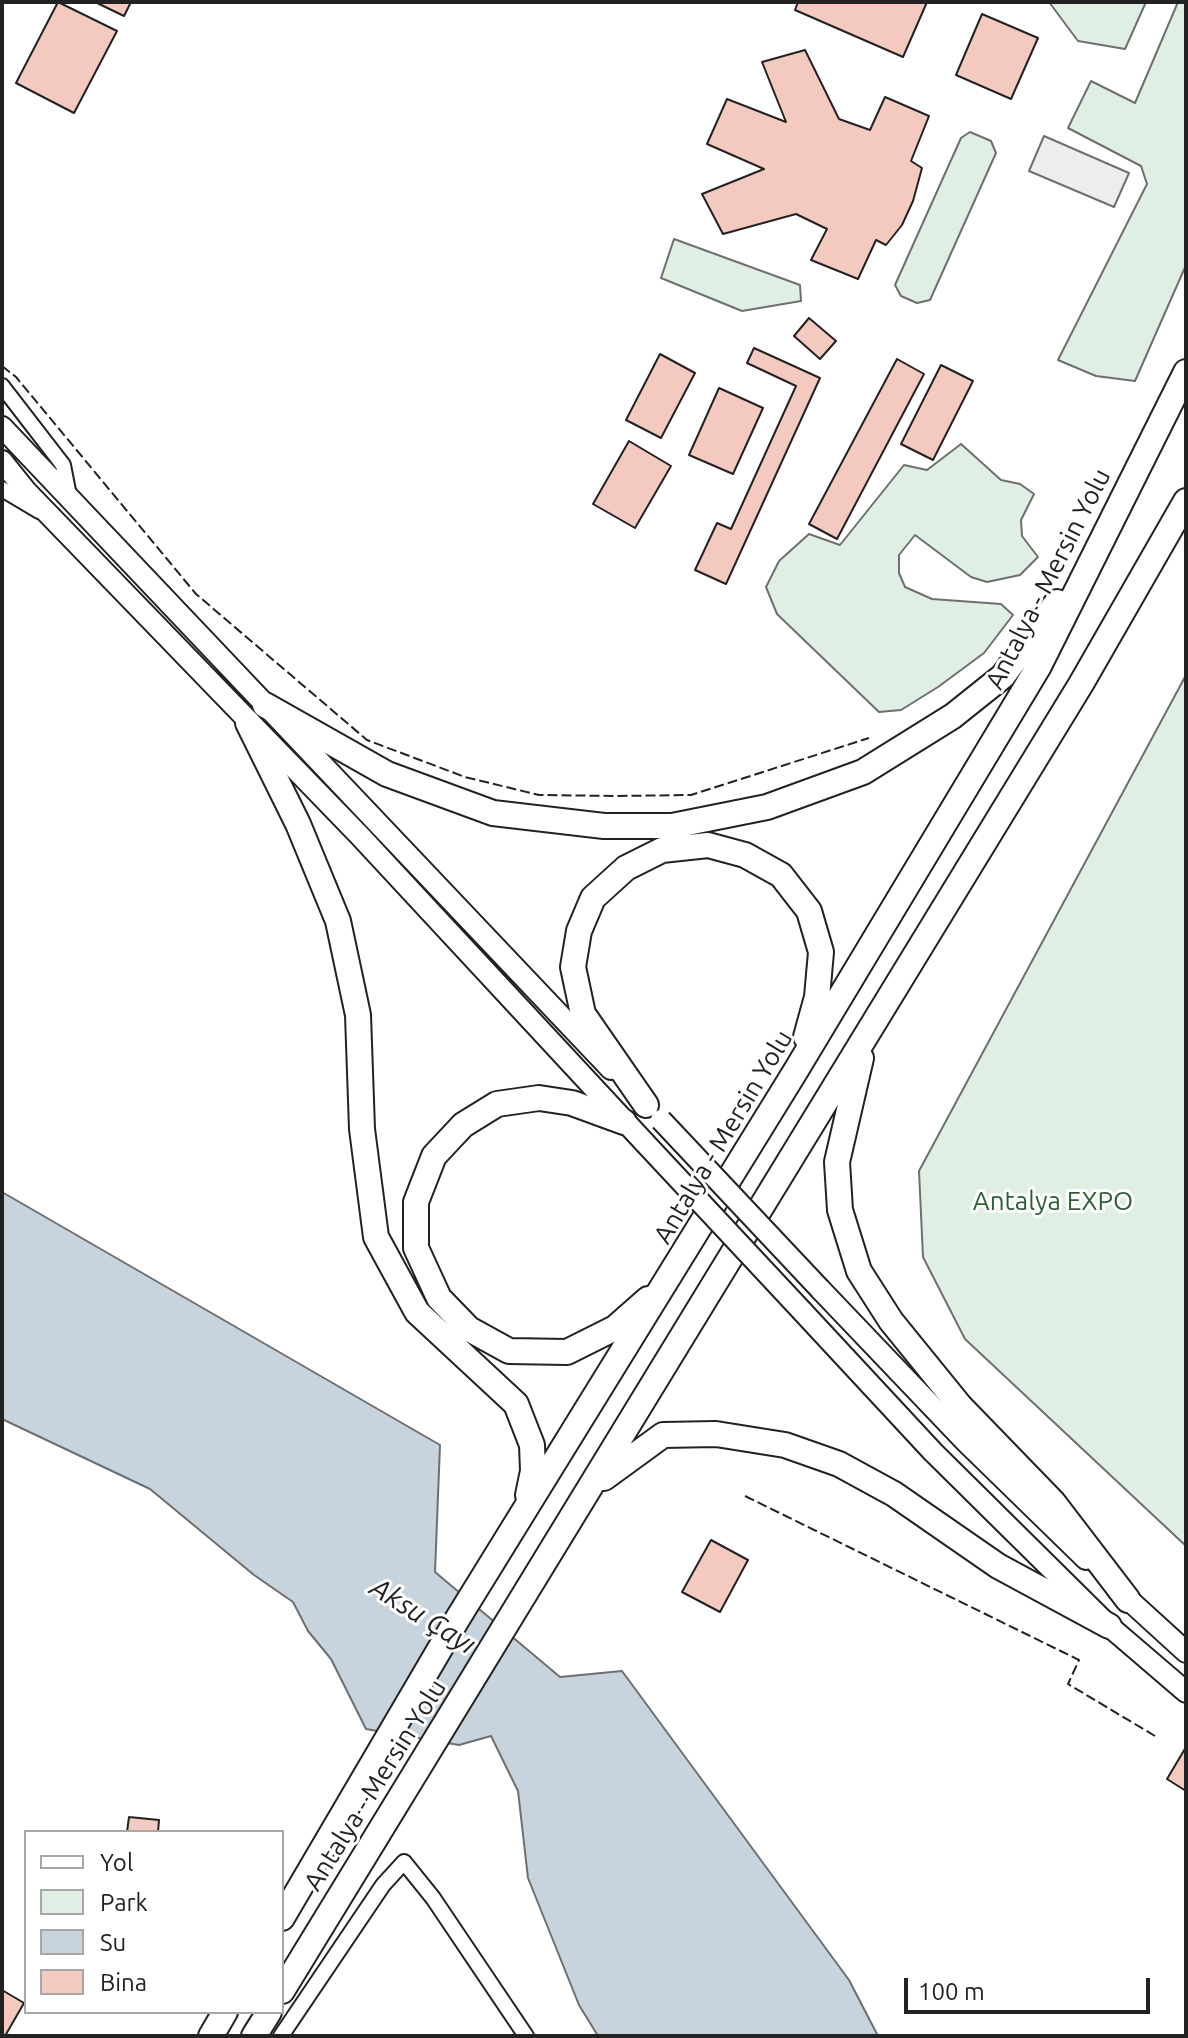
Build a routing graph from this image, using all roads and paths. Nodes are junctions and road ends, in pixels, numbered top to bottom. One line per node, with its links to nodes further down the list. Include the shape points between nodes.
1 (1186, 372): 9 (highway, Antalya - Mersin Yolu)
2 (2, 386): 6 (street, via 63,465)
3 (2, 427): 6 (main road)
4 (2, 461): 8 (main road)
5 (2, 489): 8 (street)
6 (69, 501): 10 (main road)
7 (1186, 501): 12 (highway, Antalya - Mersin Yolu)
8 (52, 517): 11 (main road)
9 (1105, 535): 10 (highway, via 1003,676 953,716 863,772 754,810 672,826 604,826 493,813 387,774); 13 (highway, Antalya - Mersin Yolu, via 1039,666)
10 (265, 705): 14 (main road)
11 (248, 723): 15 (main road, via 360,836); 18 (highway, via 338,921 358,1015 362,1129 376,1237 417,1312 516,1404 532,1445 533,1471)
12 (867, 1036): 17 (highway, Antalya - Mersin Yolu); 19 (highway, via 837,1162 840,1210 859,1271 891,1321 950,1394 1053,1502)
13 (795, 1072): 14 (highway, via 817,997 821,952 809,911 781,875 745,855 708,845 662,850 626,868 593,898 579,931 573,967 583,1014); 16 (highway, Antalya - Mersin Yolu)
14 (654, 1113): 19 (main road, bridge, via 966,1442)
15 (624, 1122): 16 (highway, via 572,1103 539,1098 497,1104 463,1125 434,1156 416,1202 416,1248 439,1298 469,1329 509,1351 567,1352 615,1328); 20 (main road, bridge, via 933,1452)
16 (668, 1281): 18 (highway, Antalya - Mersin Yolu)
17 (592, 1487): 20 (highway, via 663,1435 716,1434 785,1445 839,1464 894,1494 998,1566); 24 (highway, Antalya - Mersin Yolu)
18 (524, 1513): 23 (highway, Antalya - Mersin Yolu)
19 (1128, 1600): 21 (main road)
20 (1109, 1626): 22 (main road)
21 (1186, 1652)
22 (1186, 1692)
23 (284, 1915)
24 (284, 1988)
25 (224, 2014): 27 (highway)
26 (268, 2014): 28 (highway)
27 (211, 2036)
28 (254, 2036)
29 (281, 2036): 30 (street, via 404,1862)
30 (526, 2036)

